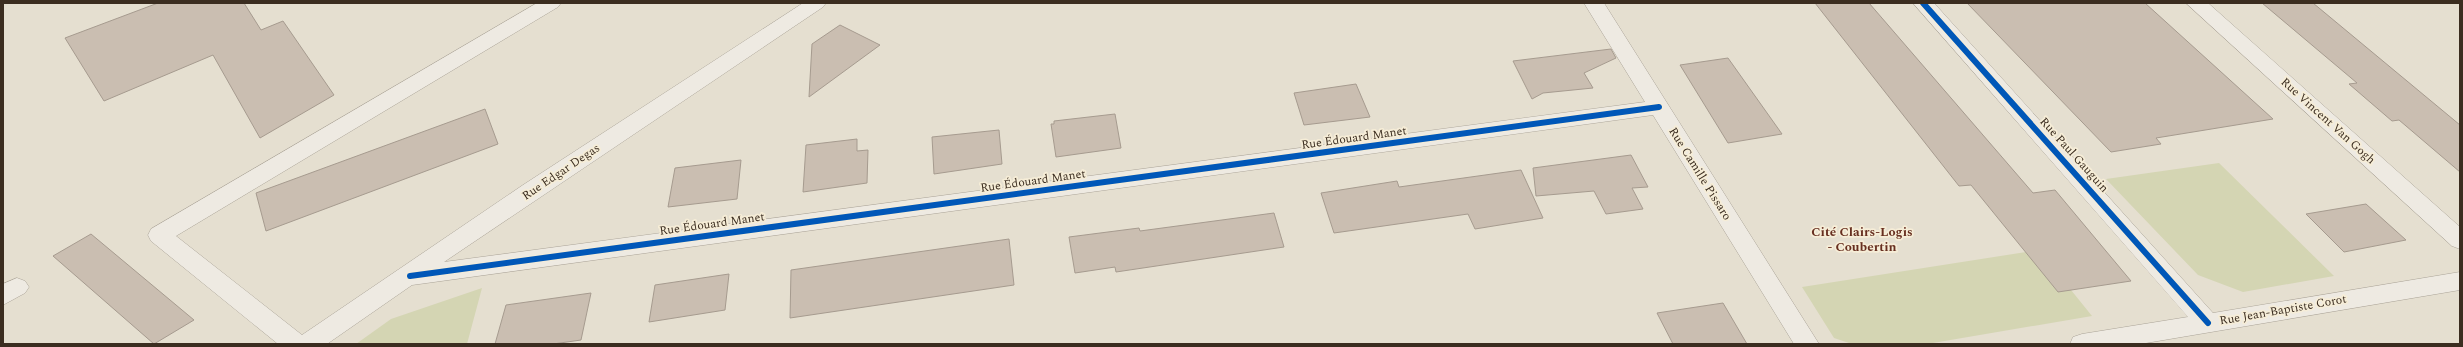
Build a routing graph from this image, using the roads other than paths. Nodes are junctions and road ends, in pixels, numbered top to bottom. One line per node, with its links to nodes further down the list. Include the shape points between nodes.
1 (551, 3): 11 (street, via 159,235)
2 (816, 3): 8 (street, Rue Edgar Degas, via 531,191)
3 (1594, 3): 6 (street, Rue Camille Pissaro)
4 (1923, 3): 10 (street, Rue Paul Gauguin)
5 (2196, 3): 7 (street, Rue Vincent Van Gogh)
6 (1659, 107): 8 (street, Rue Édouard Manet); 13 (street, Rue Camille Pissaro)
7 (2460, 240)
8 (410, 276): 12 (street, Rue Edgar Degas)
9 (2460, 281): 10 (street, Rue Jean-Baptiste Corot)
10 (2208, 323): 14 (street, Rue Jean-Baptiste Corot)
11 (294, 344)
12 (308, 344)
13 (1807, 344)
14 (2082, 344)

